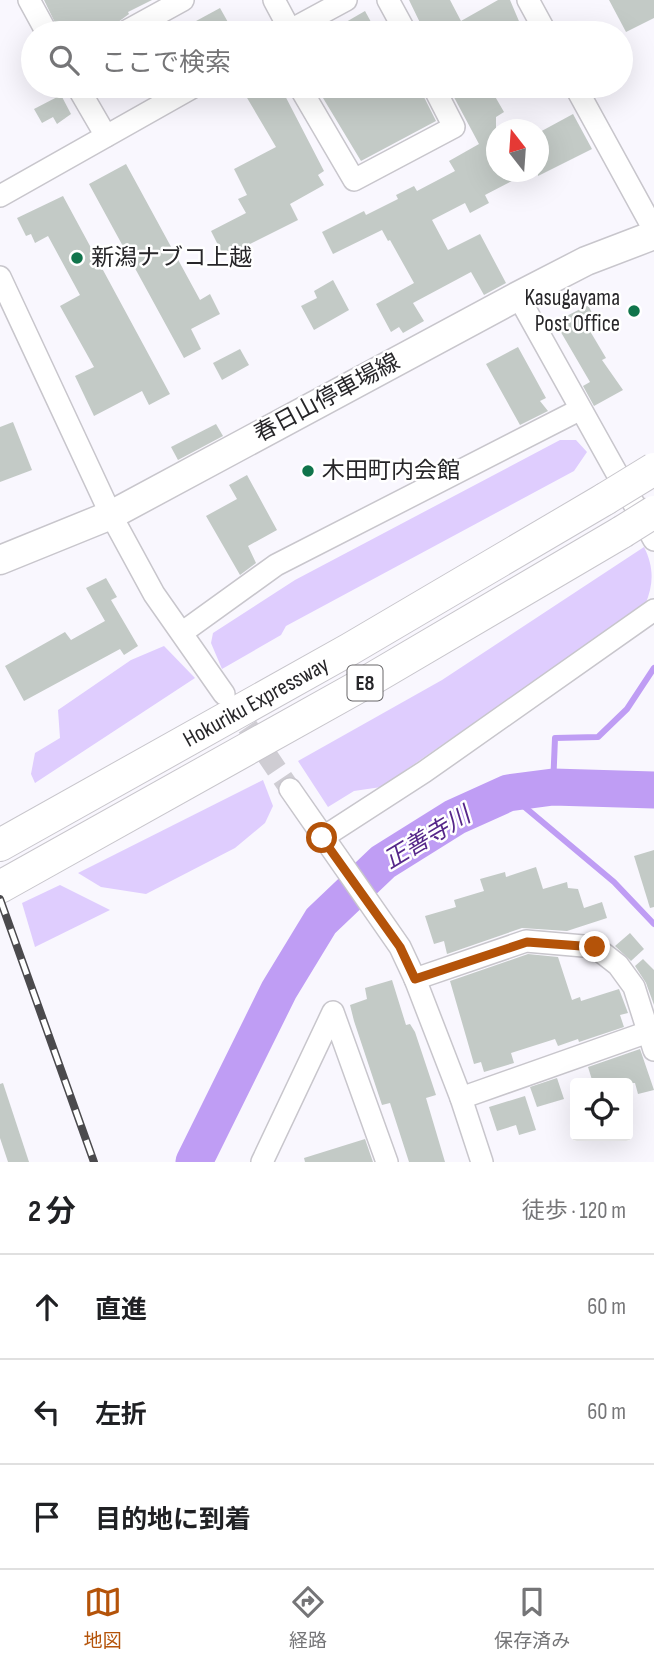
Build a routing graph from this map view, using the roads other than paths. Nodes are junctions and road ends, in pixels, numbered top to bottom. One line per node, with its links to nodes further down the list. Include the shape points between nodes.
1 (29, 0): 7 (street)
2 (183, 0): 8 (street)
3 (274, 0): 9 (street)
4 (346, 0): 10 (street)
5 (388, 0): 11 (street)
6 (528, 0): 12 (street)
7 (40, 21)
8 (145, 21)
9 (283, 21)
10 (308, 21)
11 (399, 21)
12 (539, 21)
13 (84, 98): 18 (street)
14 (174, 98): 18 (street)
15 (306, 98): 16 (street, via 354,180 454,127)
16 (439, 98)
17 (581, 98): 20 (street)
18 (106, 136): 19 (street)
19 (0, 196)
20 (654, 233): 22 (main road, 春日山停車場線)
21 (0, 277): 26 (street)
22 (518, 296): 23 (street); 26 (main road, 春日山停車場線)
23 (579, 410): 27 (street); 30 (street, via 276,565)
24 (654, 469): 34 (highway, Hokuriku Expressway / E8, bridge, via 350,649)
25 (654, 512): 35 (highway, Hokuriku Expressway / E8, bridge, via 365,683)
26 (111, 515): 28 (main road, 春日山停車場線); 30 (street, via 154,594)
27 (654, 540)
28 (0, 560)
29 (654, 610): 33 (street)
30 (183, 632): 31 (street)
31 (224, 694)
32 (290, 789): 33 (street)
33 (322, 838): 36 (street, via 400,947)
34 (0, 845)
35 (0, 887)
36 (415, 979): 37 (street, via 527,942 595,947 618,965 634,987); 38 (street)
37 (651, 1041): 38 (street)
38 (461, 1098): 41 (street)
39 (262, 1162): 40 (street, via 333,1012)
40 (387, 1162)
41 (482, 1162)

